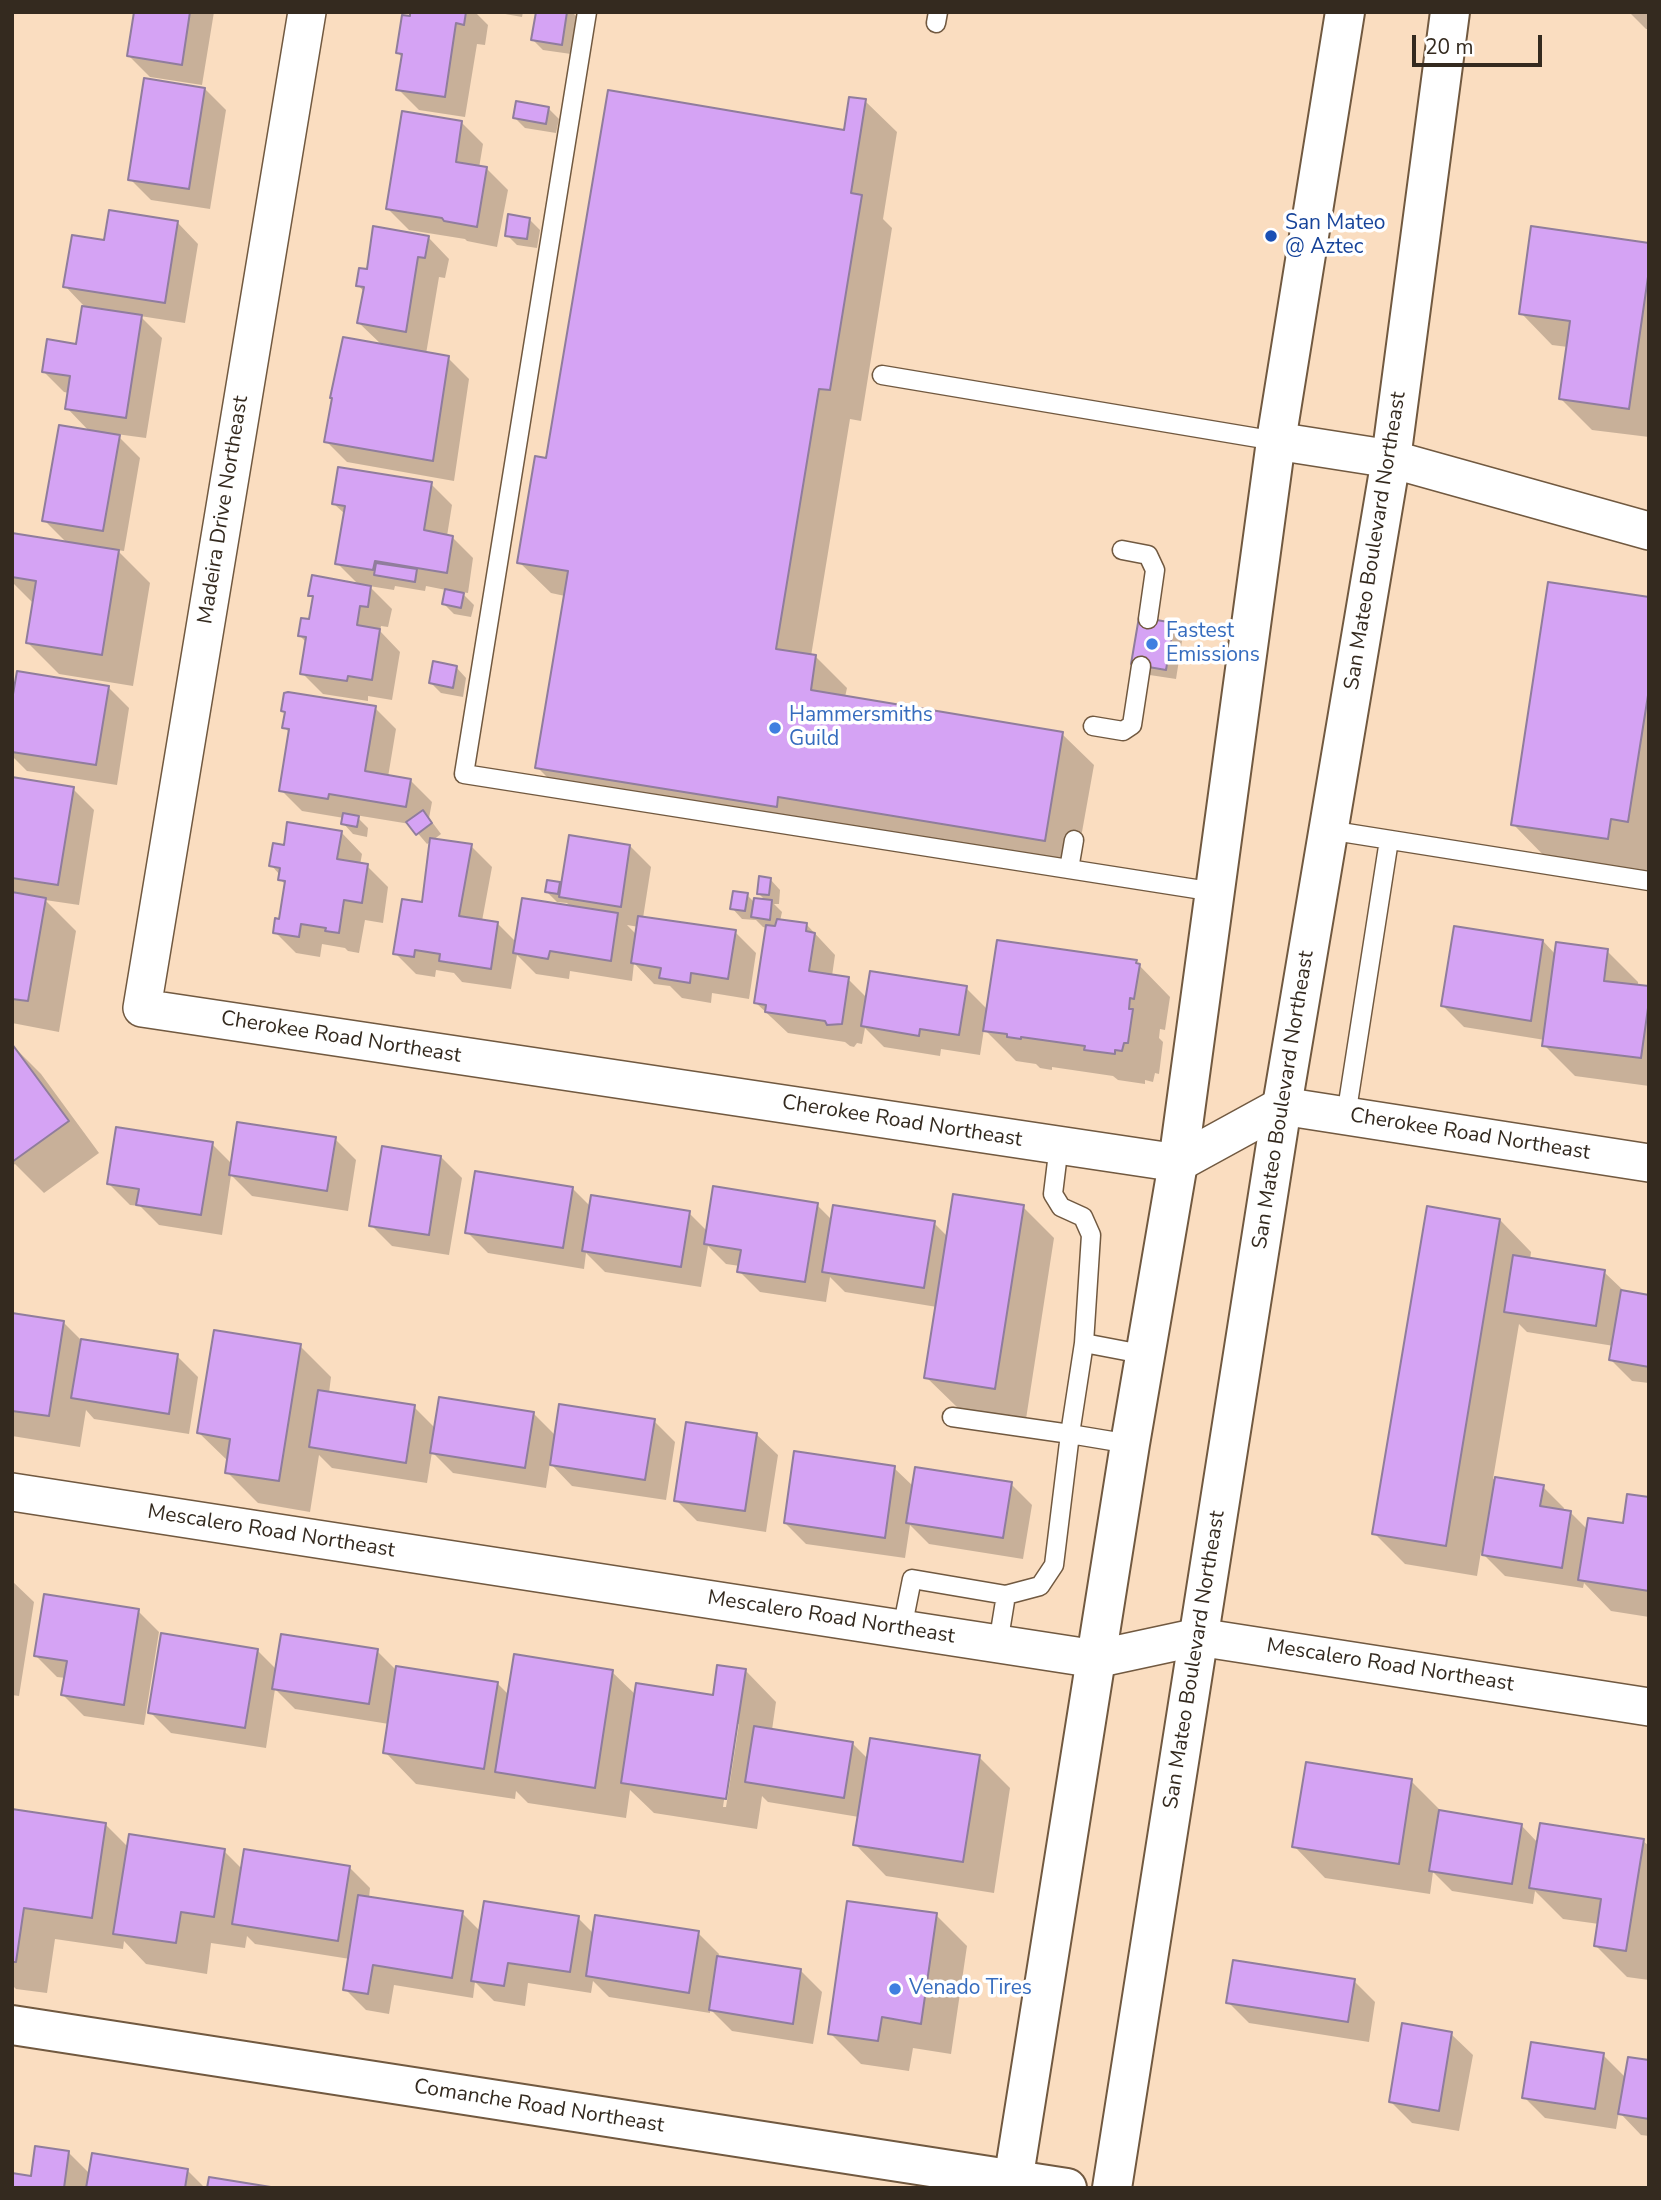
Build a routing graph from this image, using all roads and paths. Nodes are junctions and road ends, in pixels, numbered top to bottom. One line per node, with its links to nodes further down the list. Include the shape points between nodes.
1 (307, 12): 19 (street, Madeira Drive Northeast)
2 (587, 12): 16 (lane, via 464,774)
3 (1345, 12): 6 (main road)
4 (1450, 12): 7 (main road, San Mateo Boulevard Northeast)
5 (882, 375): 6 (lane)
6 (1276, 441): 7 (street); 18 (main road)
7 (1391, 459): 8 (street); 13 (main road, San Mateo Boulevard Northeast)
8 (1649, 531)
9 (1122, 550): 10 (lane, via 1148,555 1155,570)
10 (1148, 619)
11 (1141, 666): 12 (lane, via 1132,725 1123,731)
12 (1093, 726)
13 (1328, 830): 15 (lane); 20 (main road, San Mateo Boulevard Northeast)
14 (1074, 840): 16 (lane)
15 (1389, 840): 17 (lane); 21 (lane)
16 (1069, 869): 18 (lane)
17 (1649, 881)
18 (1214, 892): 23 (main road)
19 (142, 1008): 22 (street, Cherokee Road Northeast)
20 (1282, 1106): 21 (street, Cherokee Road Northeast); 23 (street); 33 (main road, San Mateo Boulevard Northeast)
21 (1346, 1116): 24 (street, Cherokee Road Northeast)
22 (1059, 1145): 23 (street, Cherokee Road Northeast); 25 (lane, via 1053,1194 1061,1207 1083,1217 1091,1235)
23 (1178, 1163): 26 (main road)
24 (1649, 1163)
25 (1084, 1343): 26 (lane); 28 (lane)
26 (1147, 1355): 29 (main road)
27 (951, 1417): 28 (lane)
28 (1070, 1434): 29 (lane); 31 (lane, via 1054,1565 1040,1587)
29 (1130, 1444): 35 (main road)
30 (12, 1492): 32 (street, Mescalero Road Northeast)
31 (1006, 1595): 32 (lane, via 912,1579); 34 (lane)
32 (902, 1629): 34 (street, Mescalero Road Northeast)
33 (1198, 1637): 35 (street, Mescalero Road Northeast); 36 (street, Mescalero Road Northeast); 40 (main road, San Mateo Boulevard Northeast)
34 (998, 1644): 35 (street, Mescalero Road Northeast)
35 (1096, 1659): 38 (main road)
36 (1649, 1707)
37 (12, 2025): 38 (main road, Comanche Road Northeast)
38 (1013, 2184): 39 (main road, Comanche Road Northeast)
39 (1067, 2188)
40 (1111, 2188)

